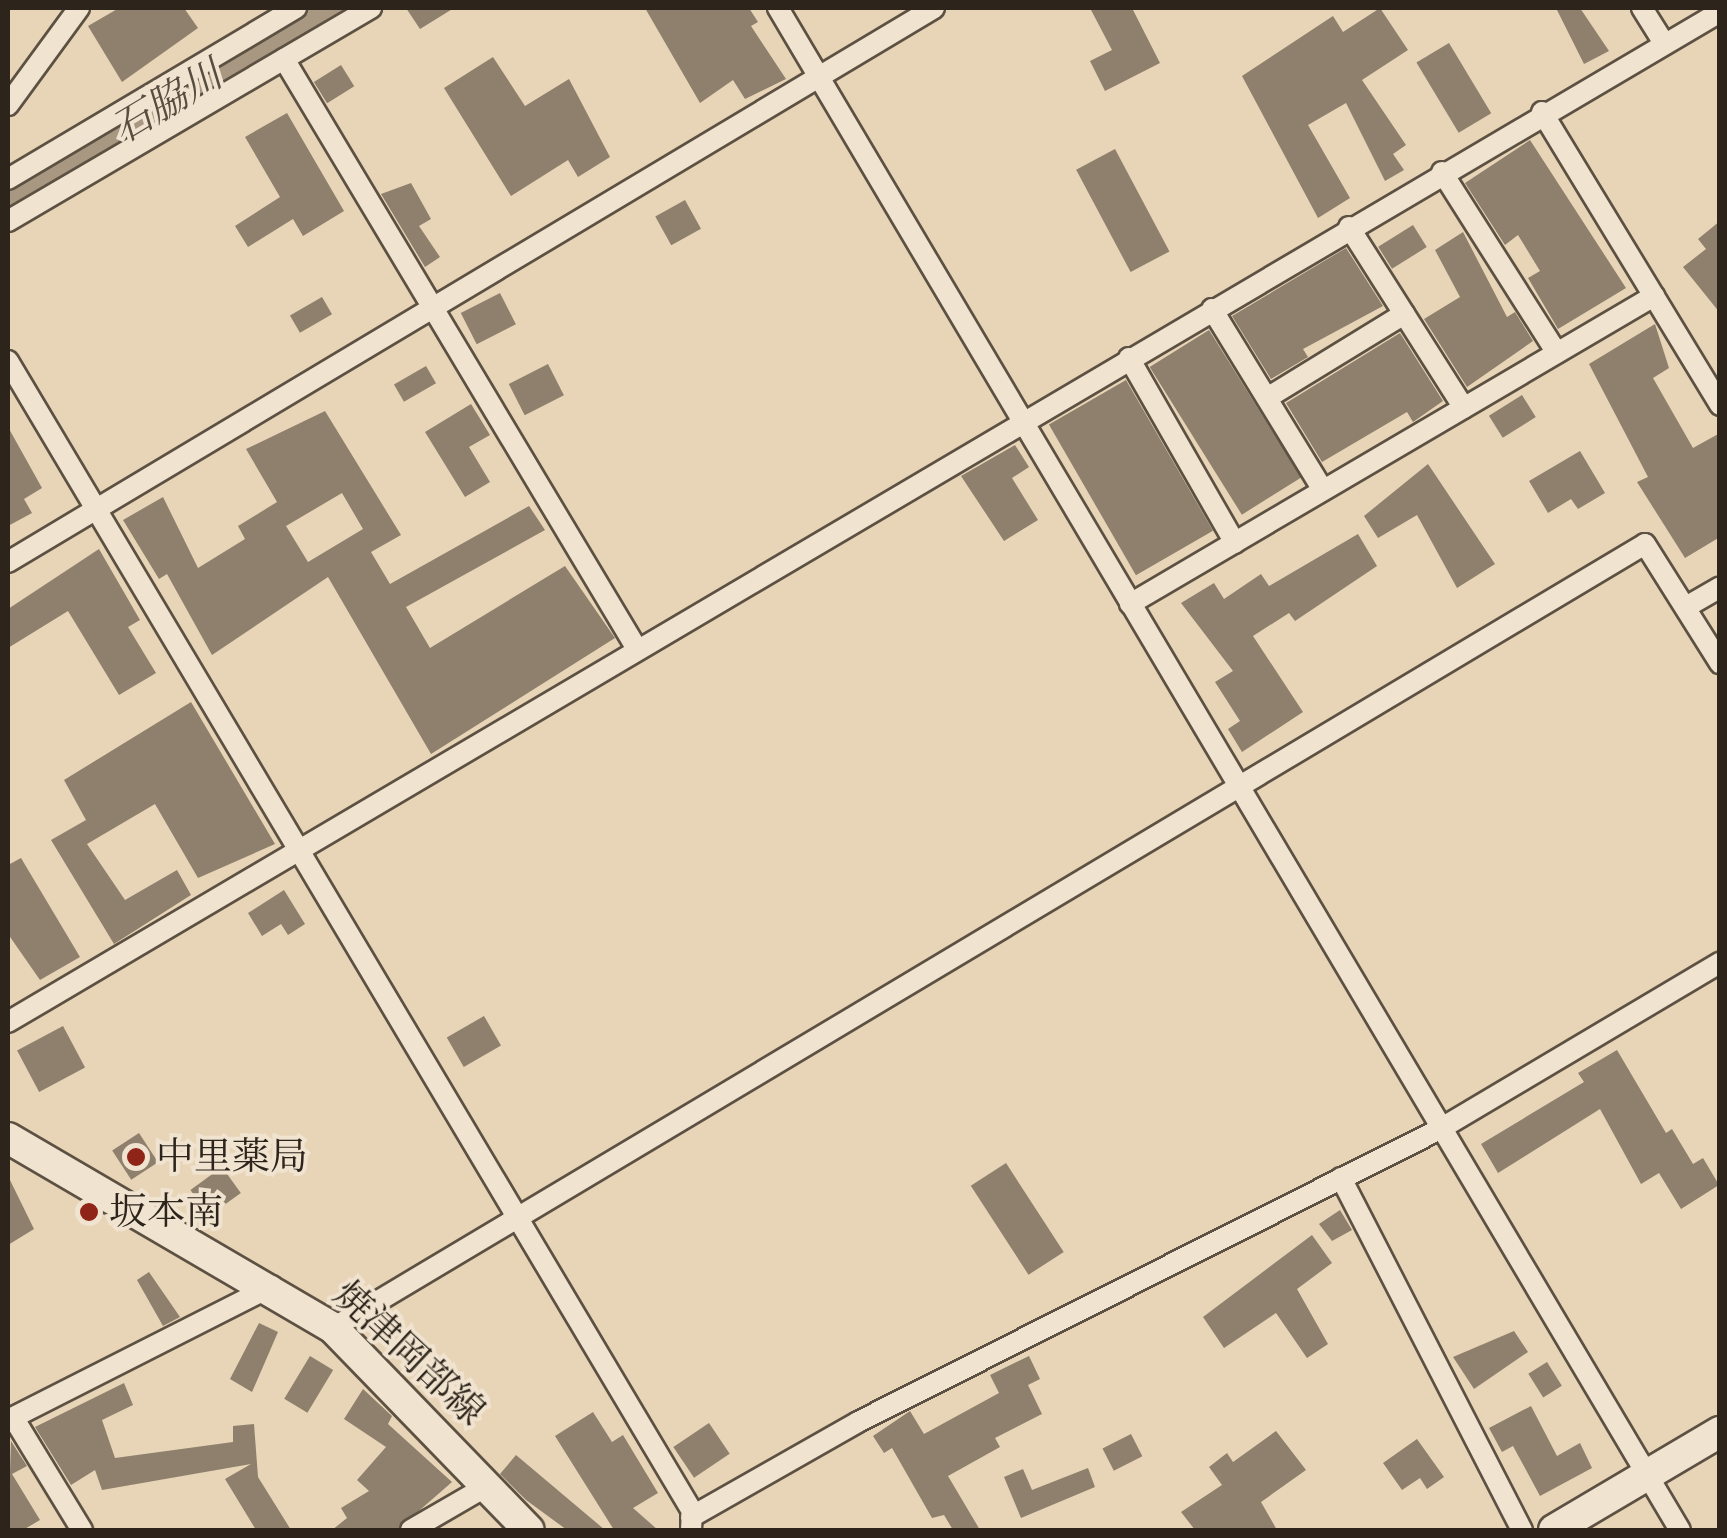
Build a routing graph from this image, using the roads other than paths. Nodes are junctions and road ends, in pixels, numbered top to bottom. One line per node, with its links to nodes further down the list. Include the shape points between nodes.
1 (78, 8): 11 (street)
2 (296, 8): 14 (street)
3 (370, 8): 9 (street)
4 (778, 8): 10 (street)
5 (934, 8): 10 (street)
6 (1642, 8): 8 (street)
7 (1720, 12): 8 (street)
8 (1663, 42): 12 (street)
9 (284, 59): 15 (street); 19 (street)
10 (819, 76): 19 (street); 27 (street)
11 (8, 105)
12 (1542, 112): 13 (street); 17 (street)
13 (1442, 172): 16 (street); 21 (street)
14 (8, 180)
15 (8, 222)
16 (1349, 227): 18 (street); 20 (street)
17 (1654, 296): 21 (street); 25 (street)
18 (1212, 308): 22 (street); 24 (street)
19 (430, 309): 29 (street); 35 (street)
20 (1404, 314): 24 (street); 26 (street)
21 (1557, 353): 26 (street)
22 (1128, 358): 27 (street); 30 (street)
23 (8, 361): 29 (street)
24 (1267, 398): 28 (street)
25 (1720, 405)
26 (1464, 408): 28 (street)
27 (1022, 422): 33 (street); 35 (street, via 796,562)
28 (1324, 490): 30 (street)
29 (96, 510): 31 (street); 38 (street)
30 (1235, 543): 33 (street)
31 (8, 562)
32 (1720, 587): 34 (street)
33 (1130, 604): 37 (street)
34 (1686, 607): 36 (street); 37 (street, via 1645,544)
35 (637, 649): 38 (street)
36 (1720, 663)
37 (1238, 786): 41 (street); 44 (street)
38 (302, 852): 40 (street); 44 (street)
39 (1720, 963): 41 (street)
40 (8, 1022)
41 (1440, 1129): 43 (street); 49 (street)
42 (8, 1138): 45 (main road, 焼津岡部線)
43 (1342, 1178): 51 (street, via 858,1422); 55 (street)
44 (517, 1216): 46 (street); 51 (street)
45 (272, 1286): 46 (main road, 焼津岡部線); 47 (street)
46 (333, 1328): 50 (main road, 焼津岡部線)
47 (12, 1421): 52 (street)
48 (1720, 1432): 49 (main road)
49 (1648, 1475): 56 (main road); 57 (street)
50 (488, 1486): 53 (street); 54 (main road, 焼津岡部線)
51 (691, 1524)
52 (82, 1530)
53 (412, 1530)
54 (528, 1530)
55 (1522, 1530)
56 (1554, 1530)
57 (1680, 1530)

